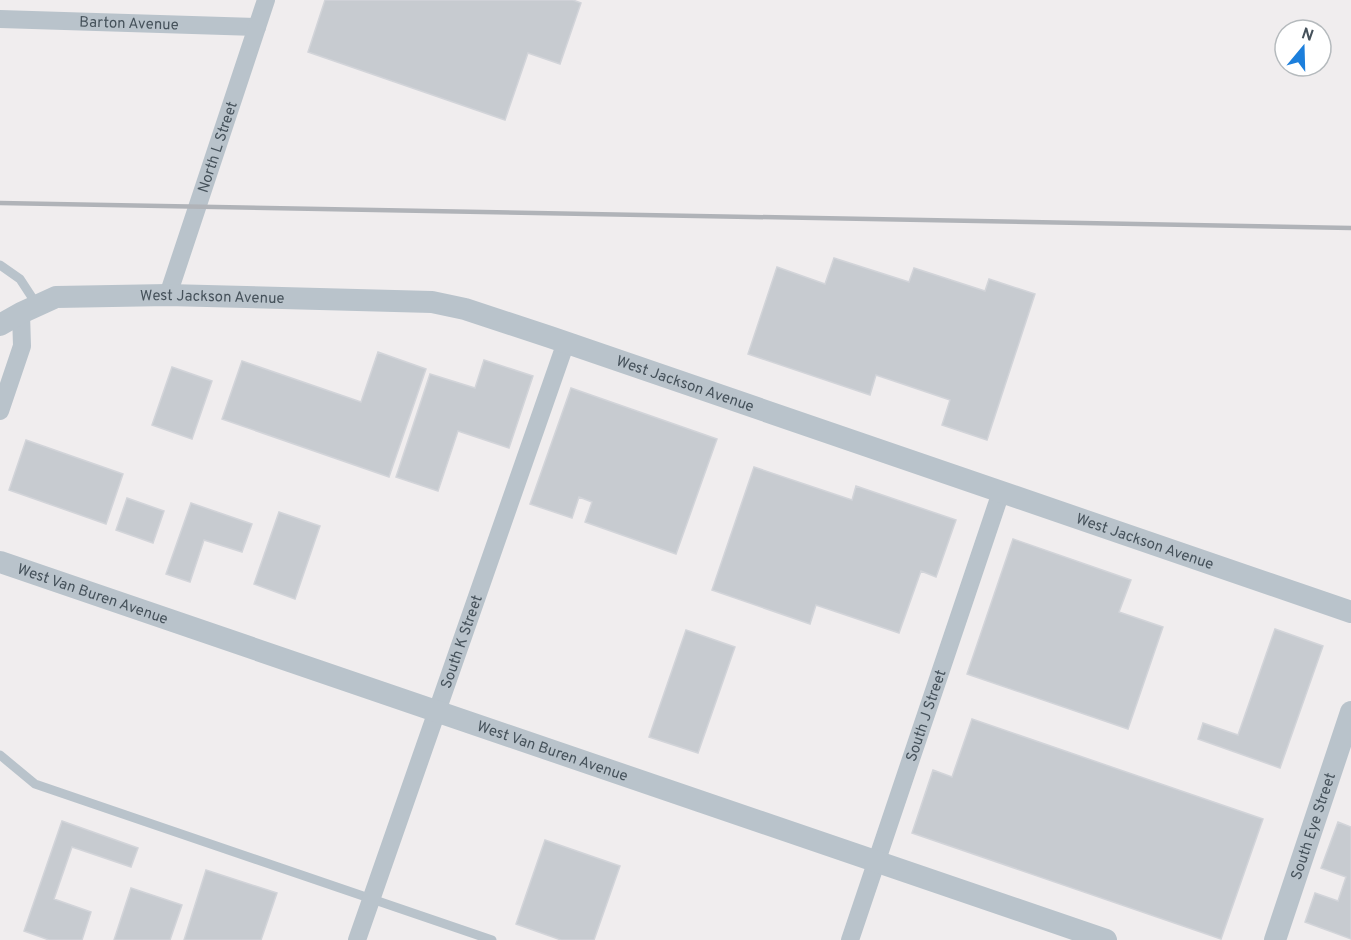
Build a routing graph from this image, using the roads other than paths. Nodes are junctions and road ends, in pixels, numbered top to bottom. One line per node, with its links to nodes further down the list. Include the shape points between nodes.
1 (266, 0): 3 (street, North L Street)
2 (0, 19): 3 (street, Barton Avenue)
3 (257, 27): 5 (street, North L Street)
4 (0, 265): 6 (lane, via 20,279)
5 (168, 295): 6 (street, West Jackson Avenue, via 56,297); 8 (street, West Jackson Avenue, via 432,302)
6 (29, 309): 7 (street, West Jackson Avenue); 9 (street, via 22,346)
7 (0, 325)
8 (566, 342): 10 (street, West Jackson Avenue); 13 (street, South K Street)
9 (0, 411)
10 (1001, 492): 12 (street, West Jackson Avenue); 16 (street, South J Street)
11 (0, 562): 13 (street, West Van Buren Avenue)
12 (1351, 612)
13 (437, 711): 16 (street, West Van Buren Avenue); 17 (street, South K Street)
14 (1351, 712): 22 (street, South Eye Street)
15 (0, 755): 17 (lane, via 35,784)
16 (876, 861): 20 (street, South J Street); 21 (street, West Van Buren Avenue)
17 (371, 900): 18 (street, South K Street); 19 (lane)
18 (357, 940)
19 (492, 940)
20 (850, 940)
21 (1106, 940)
22 (1275, 940)

